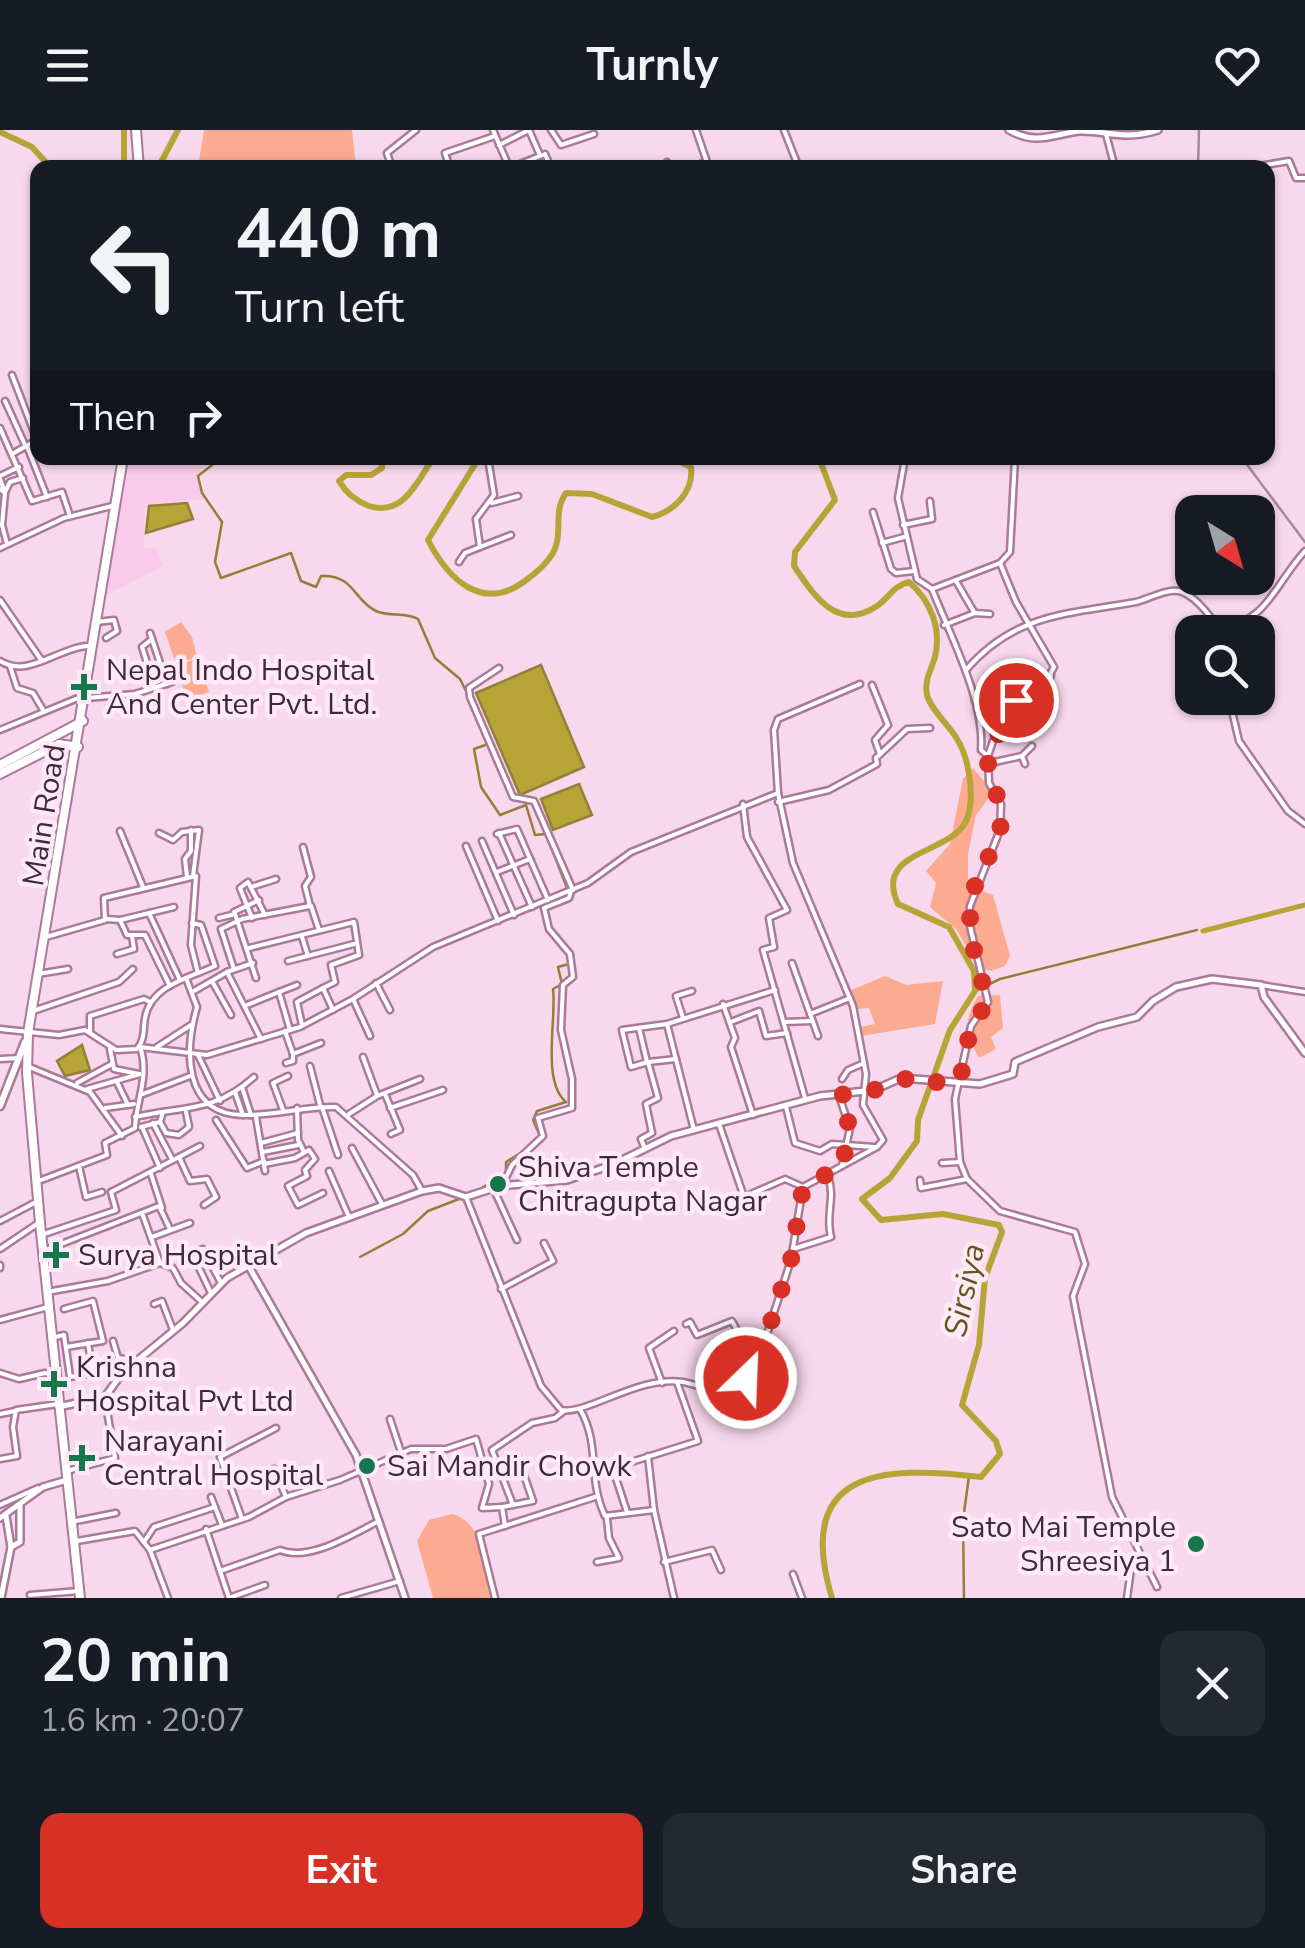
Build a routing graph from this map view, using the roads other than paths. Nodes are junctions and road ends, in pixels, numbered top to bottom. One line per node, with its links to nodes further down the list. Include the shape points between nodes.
1 (136, 130): 15 (main road)
2 (416, 130): 16 (street, via 388,154)
3 (529, 130): 13 (street); 14 (street)
4 (551, 130): 11 (street, via 561,145)
5 (696, 130): 21 (street)
6 (784, 130): 22 (street)
7 (1009, 130): 8 (street, via 1040,140)
8 (1079, 130): 12 (street)
9 (1158, 130): 12 (street)
10 (494, 133): 13 (street); 17 (street, via 445,152)
11 (594, 134)
12 (1111, 135): 23 (street)
13 (499, 144): 18 (street)
14 (540, 155): 19 (street); 20 (street)
15 (138, 160)
16 (390, 160)
17 (448, 160)
18 (506, 160)
19 (528, 160)
20 (548, 160)
21 (706, 160)
22 (796, 160)
23 (1114, 160)
24 (1275, 164): 25 (street, via 1289,161 1296,178)
25 (1305, 178)
26 (12, 375): 28 (street)
27 (5, 401): 31 (street)
28 (30, 422)
29 (0, 428): 32 (street)
30 (30, 443): 31 (street)
31 (26, 447): 32 (street); 33 (street)
32 (12, 454): 39 (street)
33 (30, 457)
34 (34, 465): 44 (street)
35 (122, 465): 47 (main road, Main Road)
36 (490, 465): 46 (street, via 494,485)
37 (904, 465): 50 (street)
38 (1015, 465): 59 (street, via 1014,547)
39 (18, 467): 40 (street); 41 (street)
40 (0, 477): 42 (street)
41 (23, 478): 42 (street); 44 (street, via 32,500)
42 (3, 491): 54 (street)
43 (518, 496): 46 (street)
44 (47, 497): 49 (street, via 64,494)
45 (930, 501): 50 (street, via 932,519)
46 (487, 504): 56 (street, via 474,524)
47 (116, 506): 49 (street); 68 (main road, Main Road)
48 (873, 512): 53 (street)
49 (70, 516): 54 (street)
50 (902, 525): 52 (street)
51 (511, 535): 56 (street)
52 (904, 537): 53 (street); 60 (street)
53 (882, 543): 60 (street, via 893,572)
54 (8, 544): 55 (street)
55 (0, 548)
56 (480, 548): 58 (street)
57 (1305, 552): 67 (street, via 1270,605)
58 (459, 562)
59 (1000, 564): 61 (street); 69 (street)
60 (914, 570): 62 (street, via 919,584)
61 (956, 582): 62 (street); 64 (street)
62 (932, 589): 70 (street)
63 (0, 600): 74 (street)
64 (975, 613): 65 (street); 70 (street)
65 (990, 614)
66 (1203, 615): 69 (street, via 1182,592 1070,609)
67 (1254, 615)
68 (97, 622): 71 (street, via 114,620 117,631); 72 (main road, Main Road)
69 (1030, 624): 77 (street, via 994,642); 78 (street, via 1054,667)
70 (944, 625): 77 (street)
71 (106, 638)
72 (93, 647): 74 (street); 83 (main road, Main Road)
73 (0, 661): 75 (street)
74 (42, 661): 75 (street)
75 (10, 666): 84 (street, via 17,688 33,694)
76 (499, 668): 115 (street, via 473,684 470,697 513,797 534,801)
77 (966, 670): 94 (street, via 981,750)
78 (1050, 675): 82 (street); 94 (street, via 1006,707 1005,728 992,741)
79 (860, 684): 98 (street, via 778,720)
80 (872, 685): 92 (street, via 888,725 875,740)
81 (155, 688): 81 (street, via 170,683 151,636 142,647); 83 (street)
82 (1046, 689)
83 (86, 697): 84 (street); 86 (main road, Main Road)
84 (44, 712): 88 (street)
85 (1233, 715): 101 (street, via 1238,741 1288,811)
86 (83, 721): 90 (main road, Main Road); 91 (main road)
87 (930, 728): 92 (street, via 907,729)
88 (0, 730)
89 (1032, 746): 93 (street)
90 (78, 747): 91 (main road); 136 (main road, Main Road)
91 (42, 748): 95 (main road); 97 (main road)
92 (880, 754): 99 (street, via 878,764 829,790)
93 (1022, 756): 94 (street); 96 (street)
94 (989, 759): 212 (street, via 990,784 1002,804 1000,830 974,888 969,922 988,1002 971,1026)
95 (0, 764)
96 (1025, 764)
97 (0, 774)
98 (778, 793): 99 (street); 100 (street)
99 (778, 802): 162 (street, via 793,863)
100 (743, 804): 115 (street, via 622,856); 157 (street, via 747,837 786,910 769,918 774,946 763,950)
101 (1305, 824)
102 (120, 830): 114 (street)
103 (192, 830): 104 (street, via 173,840); 111 (street, via 184,859); 111 (street, via 200,835)
104 (159, 833)
105 (482, 841): 110 (street)
106 (466, 846): 131 (street)
107 (303, 847): 120 (street, via 312,877 305,886)
108 (530, 859): 109 (street); 109 (street, via 515,827 498,834); 117 (street)
109 (514, 866): 110 (street); 121 (street)
110 (496, 873): 125 (street)
111 (190, 876): 114 (street); 132 (street, via 199,879)
112 (276, 879): 113 (street)
113 (254, 886): 116 (street); 118 (street, via 241,886)
114 (144, 887): 126 (street, via 104,898)
115 (570, 891): 117 (street); 277 (street, via 569,898 544,908 550,930 572,957 574,977 563,985 560,1006 572,1108 538,1118 544,1136 512,1164)
116 (259, 900): 118 (street); 124 (street)
117 (548, 900): 121 (street)
118 (247, 904): 122 (street); 128 (street)
119 (174, 906): 123 (street)
120 (310, 906): 124 (street); 133 (street)
121 (532, 907): 125 (street)
122 (234, 912): 127 (street); 130 (street)
123 (148, 914): 129 (street); 150 (street)
124 (265, 915): 128 (street)
125 (514, 915): 131 (street)
126 (105, 918): 129 (street); 136 (street)
127 (219, 918)
128 (252, 918): 130 (street)
129 (120, 920): 135 (street)
130 (239, 921): 138 (street); 146 (street, via 219,932)
131 (498, 921): 152 (street, via 433,947)
132 (192, 923): 147 (street); 147 (street, via 200,925 215,966)
133 (318, 930): 134 (street); 137 (street, via 354,922)
134 (302, 934): 138 (street); 140 (street)
135 (132, 936): 139 (street, via 134,949); 155 (street, via 145,935)
136 (44, 937): 148 (main road, Main Road)
137 (354, 944): 140 (street); 156 (street, via 359,956 331,965 335,982)
138 (250, 948): 143 (street)
139 (118, 954)
140 (308, 956): 141 (street)
141 (288, 961)
142 (792, 963): 171 (street)
143 (253, 964): 146 (street); 149 (street)
144 (68, 969): 148 (street)
145 (133, 969): 169 (street, via 120,982)
146 (230, 970): 151 (street); 165 (street)
147 (198, 973): 150 (street)
148 (38, 974): 169 (main road, Main Road)
149 (256, 978)
150 (183, 979): 155 (street); 159 (street)
151 (212, 981): 159 (street); 170 (street)
152 (376, 983): 163 (street); 168 (street)
153 (297, 985): 160 (street)
154 (1260, 985): 161 (street); 192 (street); 212 (street, via 1212,979 1176,988 1137,1017 1015,1062 1013,1074 980,1084)
155 (170, 986): 164 (street)
156 (324, 988): 167 (street); 177 (street, via 297,1002)
157 (775, 990): 166 (street); 174 (street)
158 (692, 991): 172 (street, via 676,996)
159 (192, 992): 176 (street, via 197,1007)
160 (279, 992): 165 (street); 181 (street)
161 (1305, 992)
162 (850, 998): 171 (street); 200 (street)
163 (353, 999): 167 (street); 184 (street)
164 (151, 1003): 180 (street, via 144,999 90,1016); 189 (street)
165 (247, 1004): 186 (street)
166 (722, 1004): 172 (street); 173 (street)
167 (333, 1010): 177 (street)
168 (390, 1010)
169 (33, 1011): 183 (main road, Main Road)
170 (232, 1016)
171 (811, 1017): 174 (street); 185 (street)
172 (683, 1018): 175 (street)
173 (731, 1022): 182 (street, via 759,1011 766,1036); 241 (street, via 730,1047)
174 (784, 1022): 182 (street)
175 (667, 1024): 178 (street); 198 (street)
176 (190, 1025): 190 (street); 191 (street)
177 (302, 1025): 181 (street)
178 (639, 1028): 199 (street); 199 (street, via 622,1030 631,1067)
179 (0, 1030): 183 (street)
180 (90, 1031): 183 (street); 188 (street)
181 (288, 1031): 186 (street); 193 (street)
182 (787, 1033): 224 (street)
183 (28, 1034): 196 (main road); 205 (main road, Main Road)
184 (370, 1036)
185 (818, 1036)
186 (261, 1039): 194 (street)
187 (322, 1043): 193 (street)
188 (110, 1047): 189 (street); 202 (street)
189 (140, 1047): 190 (street); 206 (street)
190 (157, 1048): 191 (street)
191 (190, 1052): 194 (street); 207 (street)
192 (1305, 1053)
193 (293, 1054): 201 (street)
194 (198, 1055): 225 (street)
195 (364, 1057): 223 (street)
196 (20, 1058): 197 (street); 204 (main road)
197 (0, 1059)
198 (676, 1059): 199 (street); 248 (street)
199 (648, 1062): 258 (street, via 658,1098 646,1104 653,1122 652,1133 641,1139)
200 (864, 1062): 211 (street); 219 (street)
201 (286, 1063)
202 (112, 1064): 206 (street); 214 (street)
203 (310, 1066): 230 (street)
204 (16, 1069): 205 (main road); 226 (main road)
205 (27, 1069): 214 (street); 276 (main road, Main Road)
206 (142, 1075): 213 (street); 222 (street)
207 (190, 1076): 222 (street); 228 (street)
208 (288, 1076): 235 (street, via 272,1083)
209 (254, 1077): 215 (street)
210 (420, 1079): 220 (street)
211 (842, 1079)
212 (960, 1080): 219 (street, via 919,1076); 265 (street, via 954,1106)
213 (116, 1081): 216 (street); 229 (street)
214 (76, 1084): 216 (street)
215 (242, 1086): 218 (street); 240 (street)
216 (86, 1090): 232 (street)
217 (443, 1090): 234 (street)
218 (235, 1092): 225 (street); 239 (street)
219 (862, 1092): 221 (street); 256 (street, via 882,1140)
220 (385, 1094): 223 (street); 234 (street)
221 (839, 1095): 224 (street); 255 (street, via 850,1128)
222 (142, 1096): 227 (street)
223 (377, 1096): 238 (street)
224 (806, 1100): 231 (street)
225 (220, 1101): 228 (street)
226 (0, 1104)
227 (138, 1104): 229 (street); 242 (street)
228 (211, 1104): 237 (street); 239 (street)
229 (128, 1105): 232 (street)
230 (321, 1107): 233 (street); 238 (street); 263 (street)
231 (786, 1107): 241 (street); 255 (street, via 795,1142 820,1150)
232 (106, 1108): 251 (street)
233 (296, 1108): 235 (street); 249 (street)
234 (390, 1108): 250 (street, via 400,1130)
235 (283, 1110): 240 (street)
236 (164, 1112): 237 (street); 242 (street); 244 (street)
237 (186, 1112): 244 (street, via 189,1127 179,1134 166,1133)
238 (349, 1114): 280 (street)
239 (243, 1115): 240 (street)
240 (253, 1115): 252 (street)
241 (753, 1116): 246 (street)
242 (135, 1117): 247 (street)
243 (216, 1120): 267 (street, via 247,1168)
244 (160, 1122): 245 (street)
245 (153, 1123): 247 (street); 264 (street)
246 (719, 1124): 248 (street); 278 (street, via 744,1197 786,1179)
247 (139, 1127): 251 (street); 270 (street)
248 (694, 1130): 258 (street)
249 (298, 1133): 252 (street); 253 (street)
250 (391, 1134)
251 (122, 1136): 262 (street, via 105,1143)
252 (261, 1143): 259 (street)
253 (300, 1145): 259 (street); 260 (street)
254 (200, 1146): 264 (street)
255 (848, 1146): 256 (street); 269 (street)
256 (878, 1147): 269 (street)
257 (352, 1148): 286 (street)
258 (645, 1149): 277 (street, via 567,1180)
259 (263, 1152): 267 (street)
260 (305, 1153): 267 (street); 282 (street, via 313,1165 288,1186 298,1205)
261 (116, 1154): 262 (street)
262 (107, 1155): 268 (street)
263 (338, 1155)
264 (176, 1158): 270 (street); 285 (street, via 190,1182 207,1179 216,1197)
265 (960, 1162): 266 (street); 274 (street)
266 (942, 1163)
267 (264, 1165)
268 (79, 1166): 276 (street); 281 (street, via 86,1197)
269 (842, 1166): 273 (street)
270 (160, 1168): 272 (street)
271 (329, 1171): 289 (street)
272 (151, 1174): 287 (street); 294 (street, via 111,1192 116,1210)
273 (828, 1176): 278 (street); 299 (street, via 832,1237)
274 (967, 1179): 275 (street, via 921,1188); 366 (street, via 1000,1211 1074,1232 1085,1264 1073,1296 1112,1497)
275 (920, 1180)
276 (36, 1182): 284 (main road, Main Road)
277 (502, 1186): 279 (street)
278 (803, 1187): 299 (street)
279 (494, 1188): 283 (street); 296 (street)
280 (422, 1191): 283 (street, via 440,1188); 286 (street)
281 (102, 1192)
282 (323, 1193)
283 (466, 1197): 304 (street)
284 (38, 1202): 290 (street); 291 (main road, Main Road)
285 (204, 1204)
286 (382, 1205): 289 (street)
287 (162, 1210): 288 (street); 293 (street)
288 (142, 1214): 295 (street); 300 (street)
289 (349, 1218): 302 (street)
290 (0, 1222)
291 (40, 1222): 294 (main road, Main Road); 298 (street)
292 (190, 1223): 293 (street)
293 (170, 1229): 295 (street)
294 (41, 1235): 300 (main road, Main Road)
295 (152, 1237): 301 (street)
296 (516, 1240)
297 (544, 1244): 304 (street, via 553,1261)
298 (0, 1249)
299 (793, 1249): 319 (street, via 768,1331)
300 (42, 1251): 305 (main road, Main Road)
301 (160, 1263): 305 (street); 307 (street, via 173,1268)
302 (248, 1265): 303 (street); 337 (street)
303 (221, 1283): 306 (street); 306 (street, via 202,1250 192,1253)
304 (501, 1289): 329 (street, via 541,1386)
305 (47, 1292): 309 (main road, Main Road)
306 (210, 1292): 307 (street)
307 (202, 1302): 313 (street)
308 (154, 1304): 313 (street, via 162,1301)
309 (48, 1307): 311 (street); 315 (main road, Main Road)
310 (64, 1309): 317 (street, via 94,1301 103,1341)
311 (0, 1320)
312 (686, 1324): 319 (street, via 697,1335 732,1321)
313 (173, 1330): 320 (street)
314 (674, 1331): 324 (street, via 649,1348)
315 (52, 1338): 318 (street, via 64,1335); 322 (main road, Main Road)
316 (113, 1342): 320 (street, via 118,1358)
317 (88, 1343): 318 (street); 318 (street, via 93,1373 70,1377)
318 (66, 1347)
319 (750, 1354): 323 (street, via 739,1388)
320 (136, 1362): 325 (street)
321 (0, 1372): 322 (street, via 19,1379)
322 (56, 1375): 326 (main road, Main Road)
323 (677, 1382): 324 (street); 335 (street, via 698,1441)
324 (662, 1383): 327 (street, via 627,1388)
325 (105, 1397): 326 (street); 341 (street, via 116,1458)
326 (58, 1406): 328 (street); 341 (main road, Main Road)
327 (580, 1409): 329 (street); 340 (street, via 594,1438)
328 (16, 1410): 330 (street); 336 (street, via 17,1456)
329 (564, 1411): 348 (street, via 492,1450)
330 (0, 1414)
331 (390, 1420): 333 (street)
332 (276, 1428): 355 (street, via 220,1457)
333 (402, 1455): 337 (street); 350 (street, via 476,1439 489,1484 482,1508)
334 (517, 1455): 348 (street, via 534,1500)
335 (648, 1456): 339 (street); 351 (street)
336 (0, 1459)
337 (363, 1468): 345 (street); 358 (street)
338 (274, 1469): 345 (street)
339 (613, 1469): 340 (street); 353 (street)
340 (593, 1474): 343 (street)
341 (66, 1475): 342 (street); 357 (main road, Main Road)
342 (43, 1487): 346 (street); 347 (street)
343 (595, 1496): 356 (street); 360 (street)
344 (211, 1497): 349 (street)
345 (286, 1497): 355 (street)
346 (0, 1505)
347 (20, 1506): 354 (street); 364 (street, via 20,1542)
348 (513, 1506): 350 (street)
349 (215, 1507): 359 (street); 363 (street, via 154,1527)
350 (502, 1508): 360 (street)
351 (654, 1510): 353 (street); 368 (street)
352 (116, 1512): 357 (street)
353 (627, 1514): 356 (street)
354 (3, 1517): 364 (street)
355 (242, 1519): 359 (street)
356 (607, 1519): 367 (street, via 619,1558)
357 (71, 1522): 362 (main road, Main Road)
358 (380, 1522): 370 (street, via 307,1554 280,1550); 372 (street)
359 (222, 1525): 361 (street)
360 (505, 1526): 382 (street, via 479,1534)
361 (206, 1529): 365 (street); 370 (street)
362 (72, 1542): 363 (street, via 135,1531); 375 (main road, Main Road)
363 (144, 1542): 365 (street)
364 (10, 1546): 377 (street)
365 (150, 1550): 378 (street)
366 (1144, 1560): 374 (street); 385 (street, via 1131,1569)
367 (597, 1562)
368 (664, 1562): 369 (street, via 712,1550); 383 (street)
369 (721, 1570)
370 (220, 1571): 379 (street)
371 (793, 1574): 384 (street)
372 (400, 1581): 380 (street); 381 (street)
373 (265, 1585): 379 (street)
374 (1157, 1588)
375 (79, 1594): 376 (street)
376 (30, 1595)
377 (1, 1598)
378 (168, 1598)
379 (229, 1598)
380 (342, 1598)
381 (405, 1598)
382 (495, 1598)
383 (674, 1598)
384 (802, 1598)
385 (1127, 1598)

